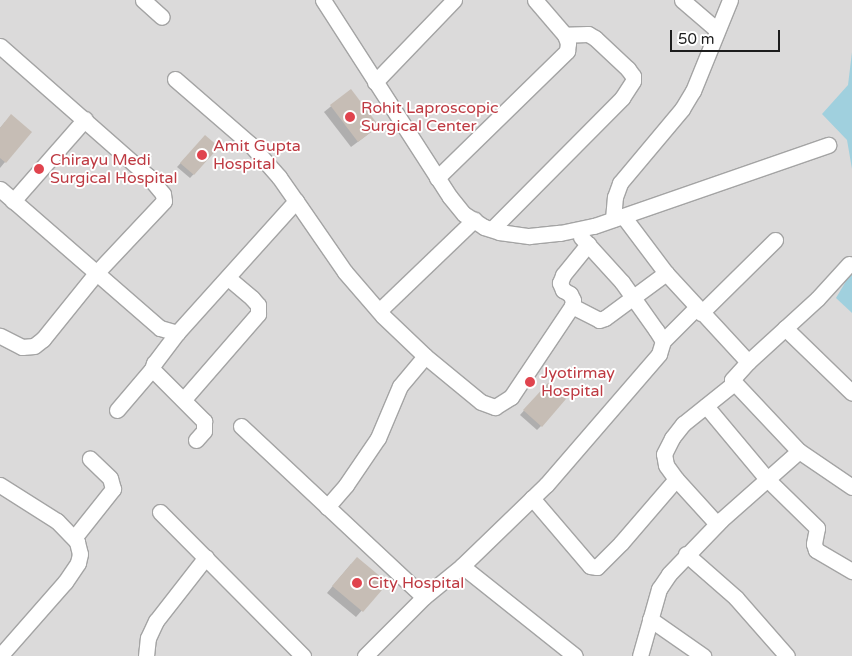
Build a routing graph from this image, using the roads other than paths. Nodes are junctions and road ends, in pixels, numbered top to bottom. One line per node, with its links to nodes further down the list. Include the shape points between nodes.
1 (143, 0): 7 (street)
2 (323, 0): 12 (street)
3 (454, 0): 12 (street)
4 (535, 0): 9 (street)
5 (682, 0): 8 (street)
6 (730, 0): 8 (street)
7 (162, 17)
8 (717, 30): 19 (street, via 682,109 620,183 615,197)
9 (565, 35): 15 (street, via 567,51 562,58); 21 (street, via 588,34 594,38 628,68 633,81 622,98)
10 (0, 46): 13 (street)
11 (174, 79): 18 (street, via 250,144 280,177)
12 (375, 82): 15 (street)
13 (85, 119): 17 (street); 26 (street, via 148,176 163,194 164,201)
14 (828, 145): 19 (street)
15 (437, 178): 20 (street, via 464,214)
16 (0, 189): 17 (street)
17 (14, 201): 26 (street)
18 (296, 201): 28 (street); 32 (street, via 345,272)
19 (618, 217): 22 (street); 27 (street)
20 (474, 220): 21 (street); 32 (street)
21 (492, 230): 22 (street, via 529,236)
22 (575, 230): 24 (street)
23 (775, 240): 31 (street)
24 (588, 244): 29 (street); 30 (street, via 560,283 570,294)
25 (849, 264): 33 (street)
26 (97, 272): 34 (street, via 160,328); 35 (street, via 34,346 22,347)
27 (666, 273): 29 (street); 31 (street)
28 (228, 278): 34 (street); 42 (street, via 258,305 258,314)
29 (633, 297): 30 (street, via 600,320); 36 (street)
30 (572, 306): 37 (street, via 511,397 500,406 481,402)
31 (699, 310): 36 (street); 38 (street)
32 (379, 311): 37 (street)
33 (785, 328): 38 (street); 41 (street)
34 (178, 333): 39 (street)
35 (0, 336)
36 (663, 341): 53 (street, via 653,363)
37 (425, 356): 54 (street, via 400,386 378,438)
38 (748, 362): 40 (street, via 733,376)
39 (152, 369): 42 (street); 44 (street)
40 (734, 384): 43 (street); 47 (street)
41 (852, 393)
42 (184, 399): 46 (street, via 204,421 204,431)
43 (706, 406): 49 (street, via 683,424 666,447 664,460); 50 (street)
44 (117, 410)
45 (241, 426): 54 (street)
46 (196, 440)
47 (799, 451): 50 (street); 52 (street)
48 (90, 459): 57 (street, via 110,478 113,489)
49 (676, 479): 53 (street, via 608,558 594,567); 56 (street)
50 (767, 479): 56 (street); 61 (street, via 817,528 816,550)
51 (0, 484): 57 (street, via 57,521)
52 (852, 487)
53 (532, 498): 60 (street)
54 (327, 507): 62 (street)
55 (160, 512): 59 (street)
56 (717, 524): 58 (street)
57 (74, 538): 64 (street, via 80,554 78,563)
58 (686, 554): 63 (street, via 659,589); 71 (street, via 736,598)
59 (206, 557): 65 (street, via 156,621 148,638); 66 (street)
60 (462, 566): 62 (street); 68 (street)
61 (852, 571)
62 (424, 597): 67 (street)
63 (650, 619): 69 (street); 70 (street)
64 (0, 656)
65 (146, 656)
66 (303, 656)
67 (365, 656)
68 (575, 656)
69 (640, 656)
70 (702, 656)
71 (787, 656)

